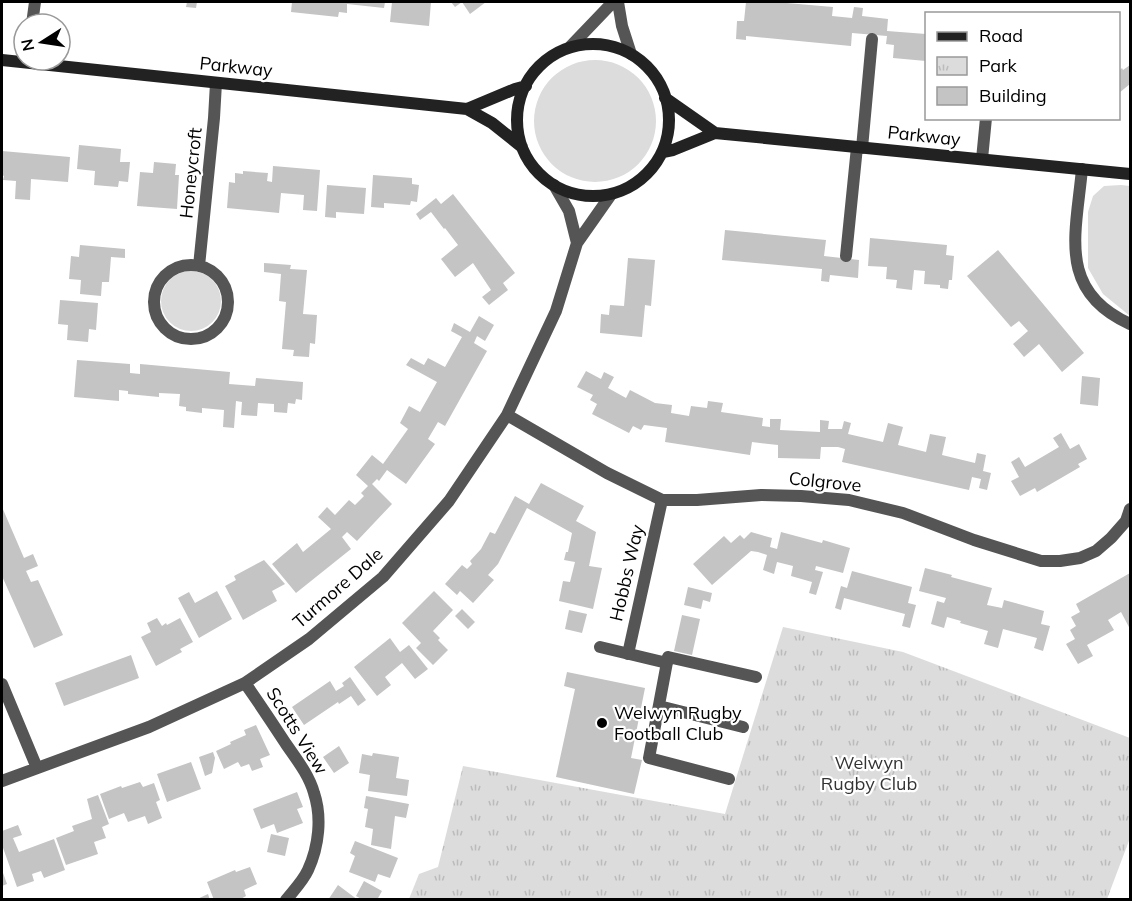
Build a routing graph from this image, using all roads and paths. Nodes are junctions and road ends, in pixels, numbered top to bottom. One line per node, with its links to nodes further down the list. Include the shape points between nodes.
1 (613, 2): 4 (street)
2 (618, 2): 5 (street)
3 (872, 39): 14 (street)
4 (570, 47): 5 (street, via 595,44); 8 (street, via 550,57)
5 (631, 54): 9 (street, via 659,81)
6 (72, 66): 7 (street, Parkway)
7 (216, 83): 10 (street, Parkway); 23 (street, Honeycroft)
8 (526, 86): 10 (street, Parkway); 13 (street, via 518,114)
9 (665, 98): 12 (street, Parkway); 15 (street, via 669,105 669,131)
10 (467, 109): 13 (street, Parkway)
11 (986, 120): 16 (street)
12 (715, 133): 14 (street, Parkway); 15 (street, Parkway)
13 (522, 147): 19 (street, via 539,173)
14 (859, 147): 16 (street, Parkway); 22 (street)
15 (663, 152): 20 (street, via 650,171)
16 (982, 159): 17 (street, Parkway)
17 (1082, 170): 18 (street, Parkway); 24 (street, via 1077,266 1102,308)
18 (1131, 174)
19 (554, 185): 20 (street, via 571,193); 21 (street, via 569,211)
20 (610, 196): 21 (street, Turmore Dale)
21 (577, 243): 25 (street, Turmore Dale, via 556,311)
22 (846, 256)
23 (199, 266): 23 (street, via 220,279 227,303 219,326 210,334 187,338 166,329 154,309 154,297 165,275 175,268)
24 (1131, 324)
25 (507, 414): 26 (street, Colgrove, via 607,473); 32 (street, Turmore Dale, via 449,501 383,577 309,639)
26 (662, 500): 27 (street, Colgrove, via 761,495 849,500 903,513 1041,561 1080,558 1096,551 1126,521); 29 (street, Hobbs Way)
27 (1131, 510)
28 (600, 647): 29 (street)
29 (628, 654): 30 (street)
30 (667, 663): 31 (street, via 668,657); 34 (street)
31 (756, 677)
32 (245, 683): 36 (street, Turmore Dale, via 149,727); 39 (street, Scotts View, via 306,773 319,812 308,871)
33 (2, 684): 36 (street)
34 (659, 706): 35 (street); 37 (street, via 649,758)
35 (743, 727)
36 (37, 768): 38 (street, Turmore Dale)
37 (729, 779)
38 (2, 781)
39 (286, 900)

